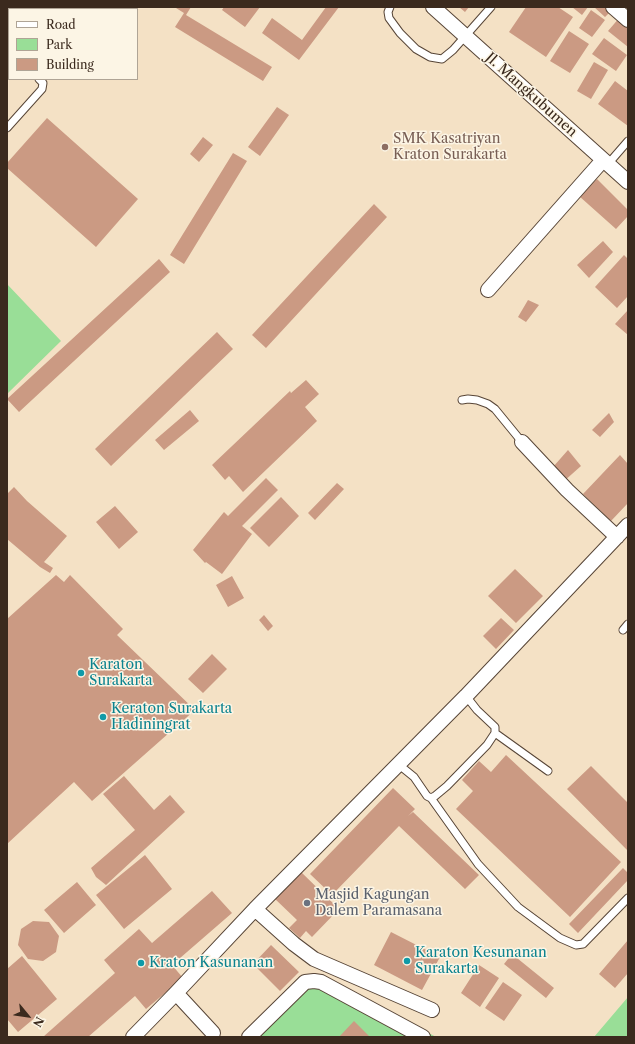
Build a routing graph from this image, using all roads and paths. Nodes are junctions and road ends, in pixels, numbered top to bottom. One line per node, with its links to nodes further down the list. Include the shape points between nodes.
1 (390, 7): 6 (lane, via 389,18 400,33 416,49 430,57 442,59)
2 (433, 7): 6 (street, Jl. Mangkubumen)
3 (490, 7): 6 (lane)
4 (613, 7): 5 (street)
5 (628, 20)
6 (466, 36): 10 (street, Jl. Mangkubumen)
7 (40, 80): 8 (lane, via 43,83 42,89)
8 (7, 128)
9 (628, 141): 10 (lane)
10 (606, 162): 11 (street, Jl. Mangkubumen); 12 (street)
11 (628, 182)
12 (488, 290)
13 (462, 400): 14 (lane, via 477,400 488,404)
14 (522, 442): 15 (street, via 567,490)
15 (624, 531): 18 (street)
16 (628, 624): 17 (lane)
17 (623, 630)
18 (466, 696): 19 (lane, via 495,727); 20 (street)
19 (495, 733): 21 (lane); 22 (lane, via 487,745 447,786)
20 (398, 764): 22 (lane, via 414,777); 24 (street)
21 (548, 771)
22 (431, 798): 23 (lane, via 478,864 518,907 560,938 576,945 583,944)
23 (628, 898)
24 (255, 909): 25 (street); 26 (street, via 314,959)
25 (176, 993): 27 (street); 28 (street)
26 (432, 1010)
27 (213, 1033)
28 (133, 1037)
29 (250, 1037): 30 (street, via 302,984 314,981 321,982)
30 (423, 1037)

